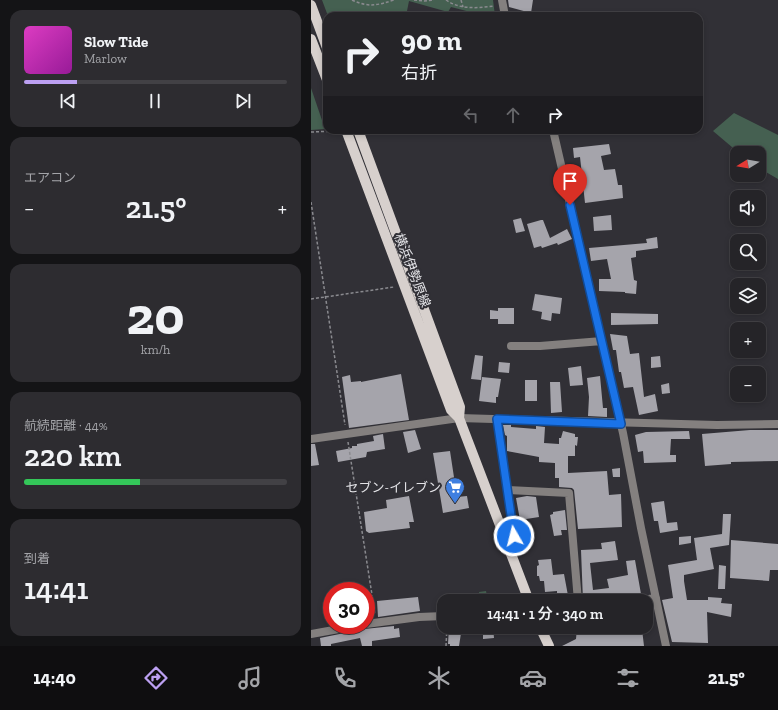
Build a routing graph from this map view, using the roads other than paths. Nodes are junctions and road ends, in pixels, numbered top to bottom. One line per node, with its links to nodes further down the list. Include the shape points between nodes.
1 (311, 5): 2 (main road)
2 (323, 37)
3 (311, 39): 4 (main road)
4 (323, 70)
5 (348, 134): 10 (main road, 横浜伊勢原線, via 451,410)
6 (359, 134): 10 (main road, 横浜伊勢原線, via 460,407)
7 (554, 134): 8 (street)
8 (602, 341): 9 (street); 12 (street)
9 (511, 346)
10 (459, 418): 11 (street); 14 (street); 16 (main road, 横浜伊勢原線)
11 (497, 419): 12 (street); 15 (street)
12 (621, 424): 13 (street); 20 (street)
13 (778, 424)
14 (311, 439)
15 (507, 490): 16 (street, via 514,536); 18 (street, via 569,493)
16 (507, 545): 17 (main road, 横浜伊勢原線)
17 (526, 594)
18 (577, 594)
19 (653, 598): 20 (street)
20 (656, 598): 27 (street)
21 (437, 617): 22 (street)
22 (375, 622)
23 (323, 632): 24 (street)
24 (311, 634)
25 (543, 634): 26 (main road)
26 (549, 646)
27 (666, 646)

